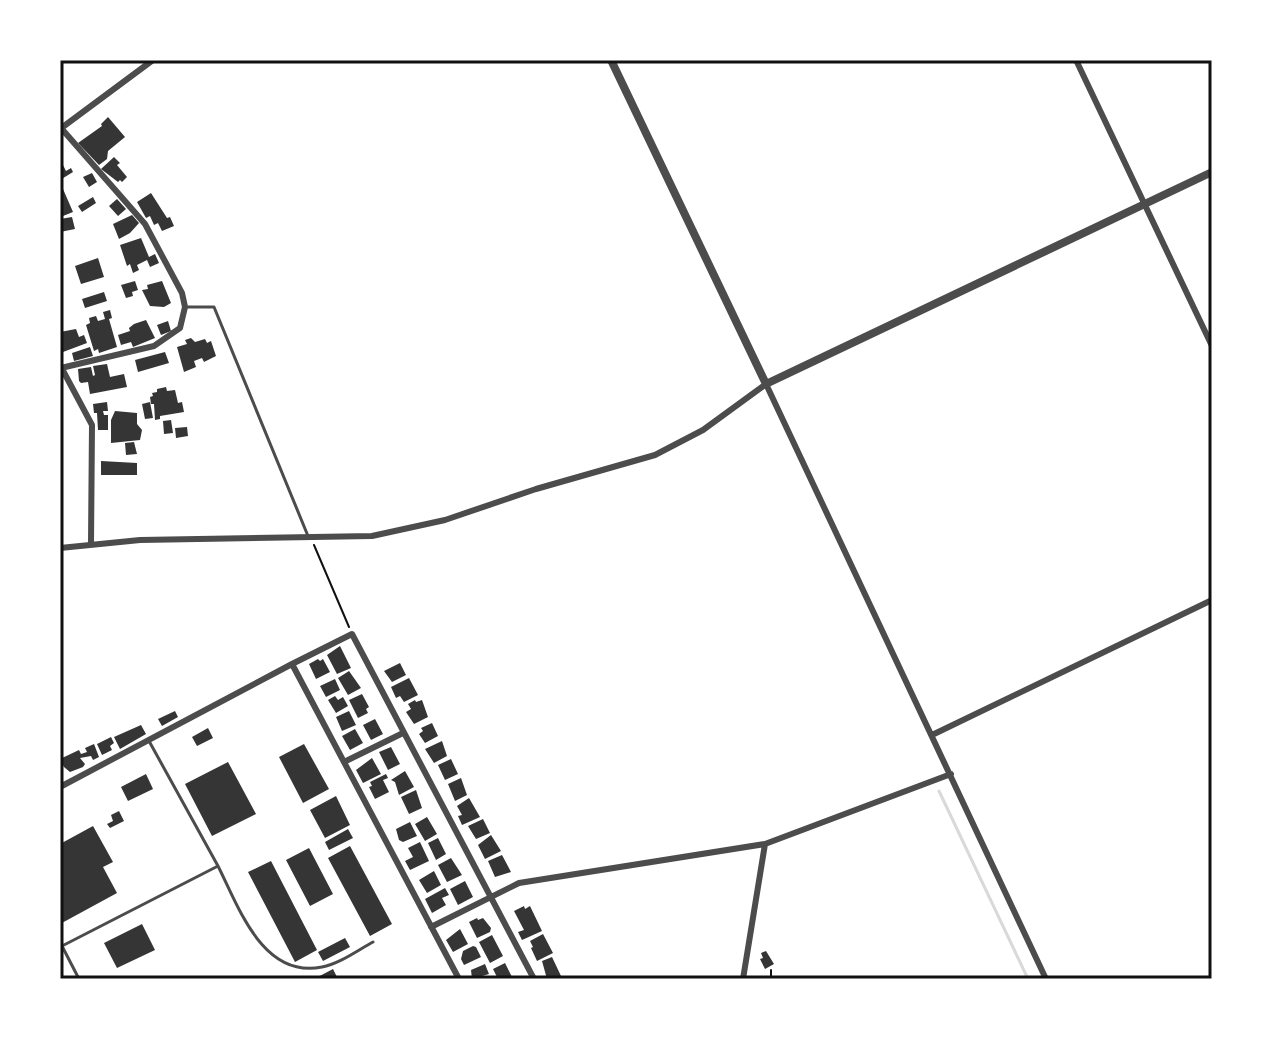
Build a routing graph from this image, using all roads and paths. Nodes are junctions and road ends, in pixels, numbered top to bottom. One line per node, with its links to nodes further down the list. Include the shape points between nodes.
1 (153, 60): 4 (street)
2 (1076, 60): 6 (street)
3 (613, 61): 10 (street)
4 (61, 129): 7 (street, via 145,224)
5 (1212, 172): 6 (street)
6 (1144, 204): 8 (street); 10 (street)
7 (185, 307): 9 (street, via 180,328 154,346); 11 (lane, via 214,307)
8 (1212, 346)
9 (61, 366): 12 (street, via 92,425)
10 (766, 384): 11 (street, via 679,443 625,466 445,520 372,536); 18 (street)
11 (309, 537): 12 (street); 15 (path)
12 (91, 543): 13 (street)
13 (60, 548)
14 (1212, 600): 18 (street)
15 (352, 634): 16 (street); 17 (street)
16 (292, 664): 19 (street); 20 (street)
17 (403, 733): 20 (street); 25 (street)
18 (932, 735): 21 (street)
19 (149, 741): 22 (street); 24 (lane)
20 (344, 762): 26 (street)
21 (948, 775): 23 (street); 34 (street)
22 (60, 787)
23 (765, 844): 25 (street, via 519,883); 30 (street)
24 (218, 866): 27 (lane, via 247,923 264,946 292,968 325,967); 28 (lane)
25 (491, 897): 26 (street); 33 (street)
26 (431, 927): 32 (street)
27 (373, 942)
28 (61, 946): 31 (lane)
29 (771, 970): 30 (path, via 771,979)
30 (744, 978)
31 (79, 979)
32 (459, 979)
33 (534, 979)
34 (1046, 979)

